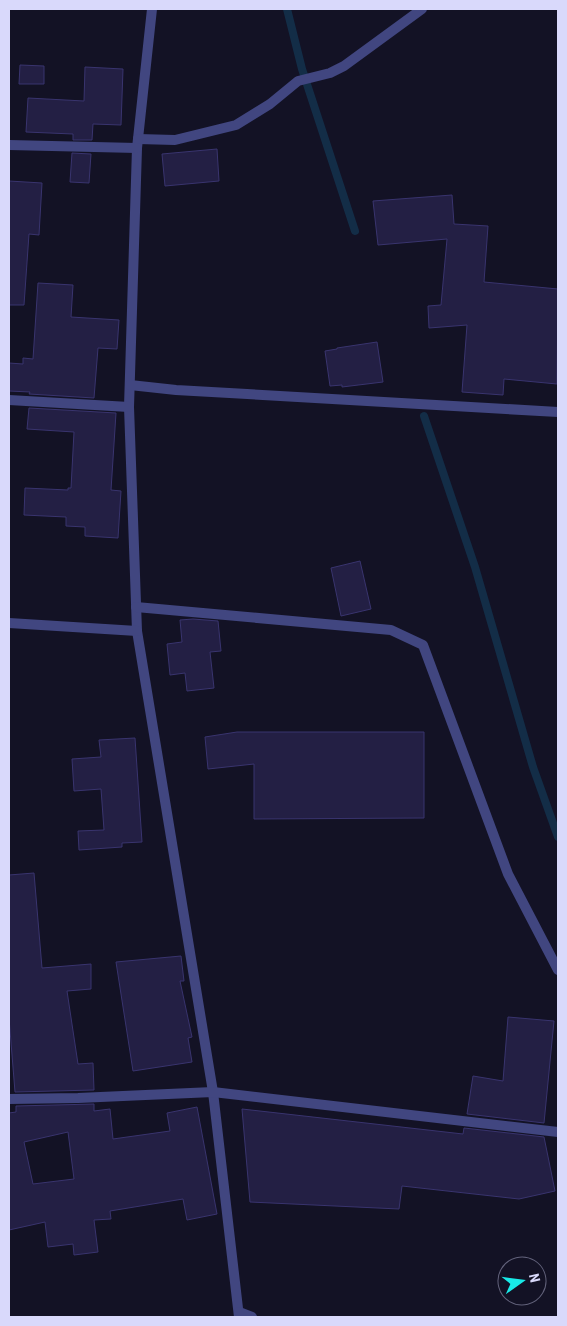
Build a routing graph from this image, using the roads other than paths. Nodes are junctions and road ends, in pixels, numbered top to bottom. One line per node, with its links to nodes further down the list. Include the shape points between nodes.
1 (152, 9): 3 (street)
2 (422, 9): 3 (street, via 344,66 298,81 270,104 236,125 176,140)
3 (137, 143): 4 (street); 5 (street)
4 (9, 145)
5 (130, 384): 7 (street); 8 (street, via 176,390)
6 (9, 400): 7 (street)
7 (129, 407): 9 (street)
8 (558, 412)
9 (136, 607): 11 (street); 12 (street, via 391,630 424,645 508,874)
10 (9, 623): 11 (street)
11 (137, 631): 13 (street)
12 (558, 970)
13 (213, 1092): 14 (street); 15 (street); 16 (street)
14 (9, 1099)
15 (558, 1132)
16 (239, 1314): 17 (street)
17 (252, 1317)

